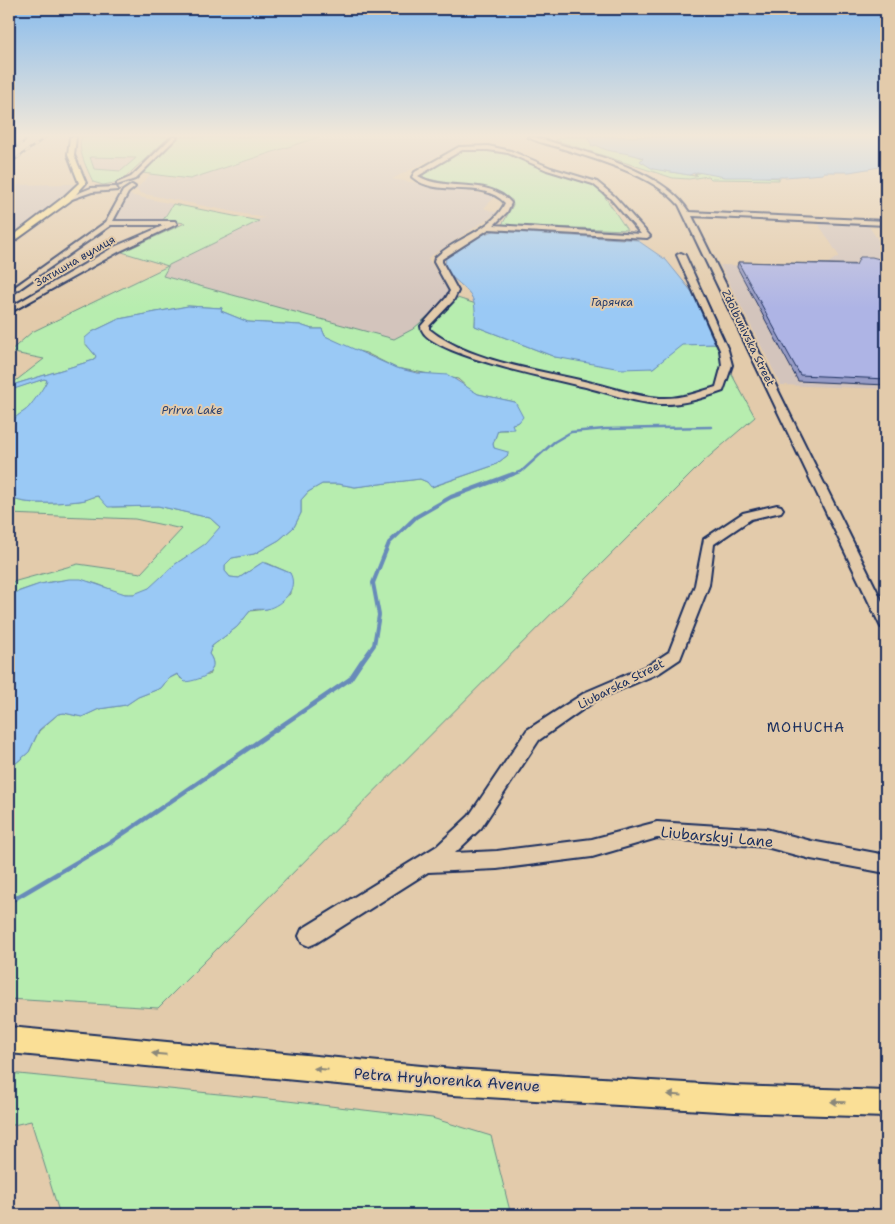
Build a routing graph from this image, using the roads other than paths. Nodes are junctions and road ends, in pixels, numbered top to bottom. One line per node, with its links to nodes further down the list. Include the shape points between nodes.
1 (72, 194): 7 (main road)
2 (80, 194): 7 (street)
3 (117, 194): 9 (street)
4 (497, 194): 11 (street, via 508,203 506,211)
5 (609, 194): 11 (street, via 647,236)
6 (671, 194): 8 (street, Zdolbunivska Street)
7 (67, 199): 12 (main road)
8 (687, 214): 10 (street); 17 (street, Zdolbunivska Street)
9 (109, 222): 14 (street); 15 (street, Затишна вулиця, via 175,223 117,249)
10 (886, 223)
11 (491, 227): 13 (street, via 476,233 439,258 438,262 454,291 424,326 429,335 462,351 652,401 678,402 720,389 726,365 724,350)
12 (9, 242)
13 (682, 254)
14 (9, 294)
15 (9, 311)
16 (777, 509): 18 (street, Liubarska Street, via 747,516 708,542 702,586 675,655 591,696 533,735 475,822)
17 (886, 623)
18 (428, 863): 19 (street, Liubarskyi Lane, via 497,860 592,848 657,830 766,838); 20 (street, Liubarska Street)
19 (886, 864)
20 (309, 936)
21 (9, 1040): 22 (main road, Petra Hryhorenka Avenue, one-way to 21, via 735,1099 453,1082)
22 (886, 1104)

